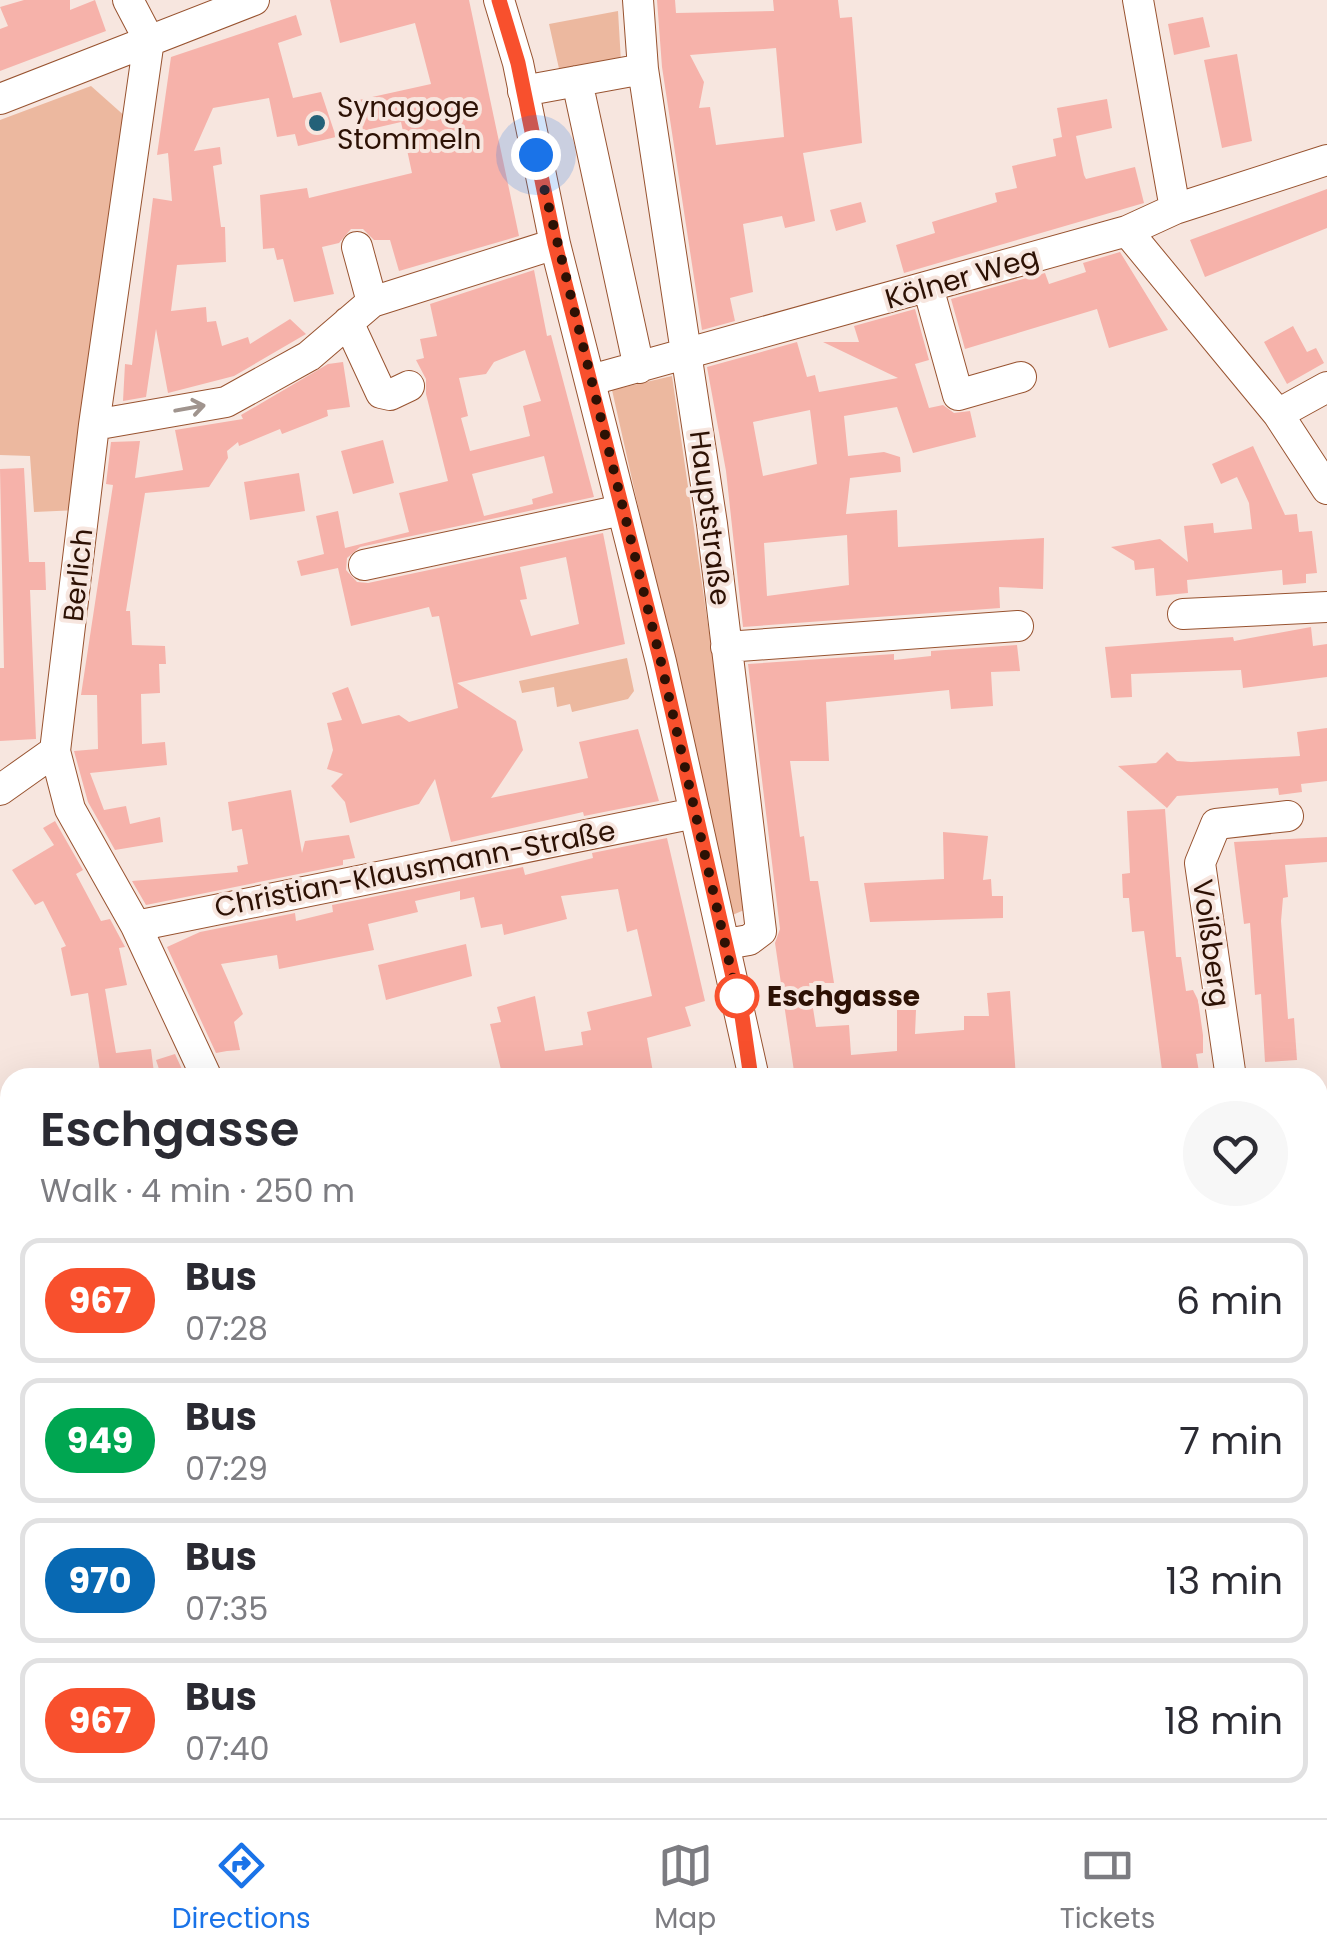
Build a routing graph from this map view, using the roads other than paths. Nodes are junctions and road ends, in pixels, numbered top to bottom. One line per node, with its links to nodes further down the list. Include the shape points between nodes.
1 (128, 0): 6 (street)
2 (254, 0): 6 (street)
3 (499, 0): 9 (street)
4 (638, 0): 7 (street, Hauptstraße)
5 (1138, 0): 12 (street)
6 (149, 40): 10 (street); 26 (street, Berlich)
7 (643, 69): 8 (street); 19 (street, Hauptstraße)
8 (577, 80): 9 (street); 20 (street)
9 (523, 91): 14 (street)
10 (0, 99)
11 (1327, 160): 12 (street, Kölner Weg)
12 (1175, 209): 13 (street, Kölner Weg)
13 (1127, 231): 16 (street, Kölner Weg); 25 (street)
14 (555, 244): 17 (street); 22 (street)
15 (357, 247): 17 (street)
16 (928, 288): 19 (street, Kölner Weg); 21 (street, via 958,394)
17 (372, 302): 18 (street)
18 (348, 322): 23 (street, via 381,393); 26 (street, one-way to 18, via 226,402 309,356)
19 (688, 355): 20 (street, Kölner Weg); 33 (street, Hauptstraße)
20 (639, 368): 22 (street, Kölner Weg)
21 (1021, 377)
22 (591, 380): 28 (street)
23 (409, 386)
24 (1327, 387): 25 (street)
25 (1278, 414): 27 (street)
26 (94, 425): 34 (street, Berlich)
27 (1327, 488)
28 (622, 510): 29 (street); 36 (street)
29 (364, 565)
30 (1327, 607): 31 (street)
31 (1184, 614)
32 (1018, 626): 33 (street)
33 (726, 647): 39 (street, Hauptstraße, via 761,931)
34 (56, 751): 35 (street); 38 (street, Berlich, via 70,809)
35 (0, 790)
36 (695, 813): 38 (street, Christian-Klausmann-Straße); 39 (street)
37 (1288, 816): 42 (street, Voißberg, via 1216,824 1200,863)
38 (136, 926): 40 (street, Berlich)
39 (726, 944): 41 (street)
40 (202, 1068)
41 (751, 1068)
42 (1230, 1068)

